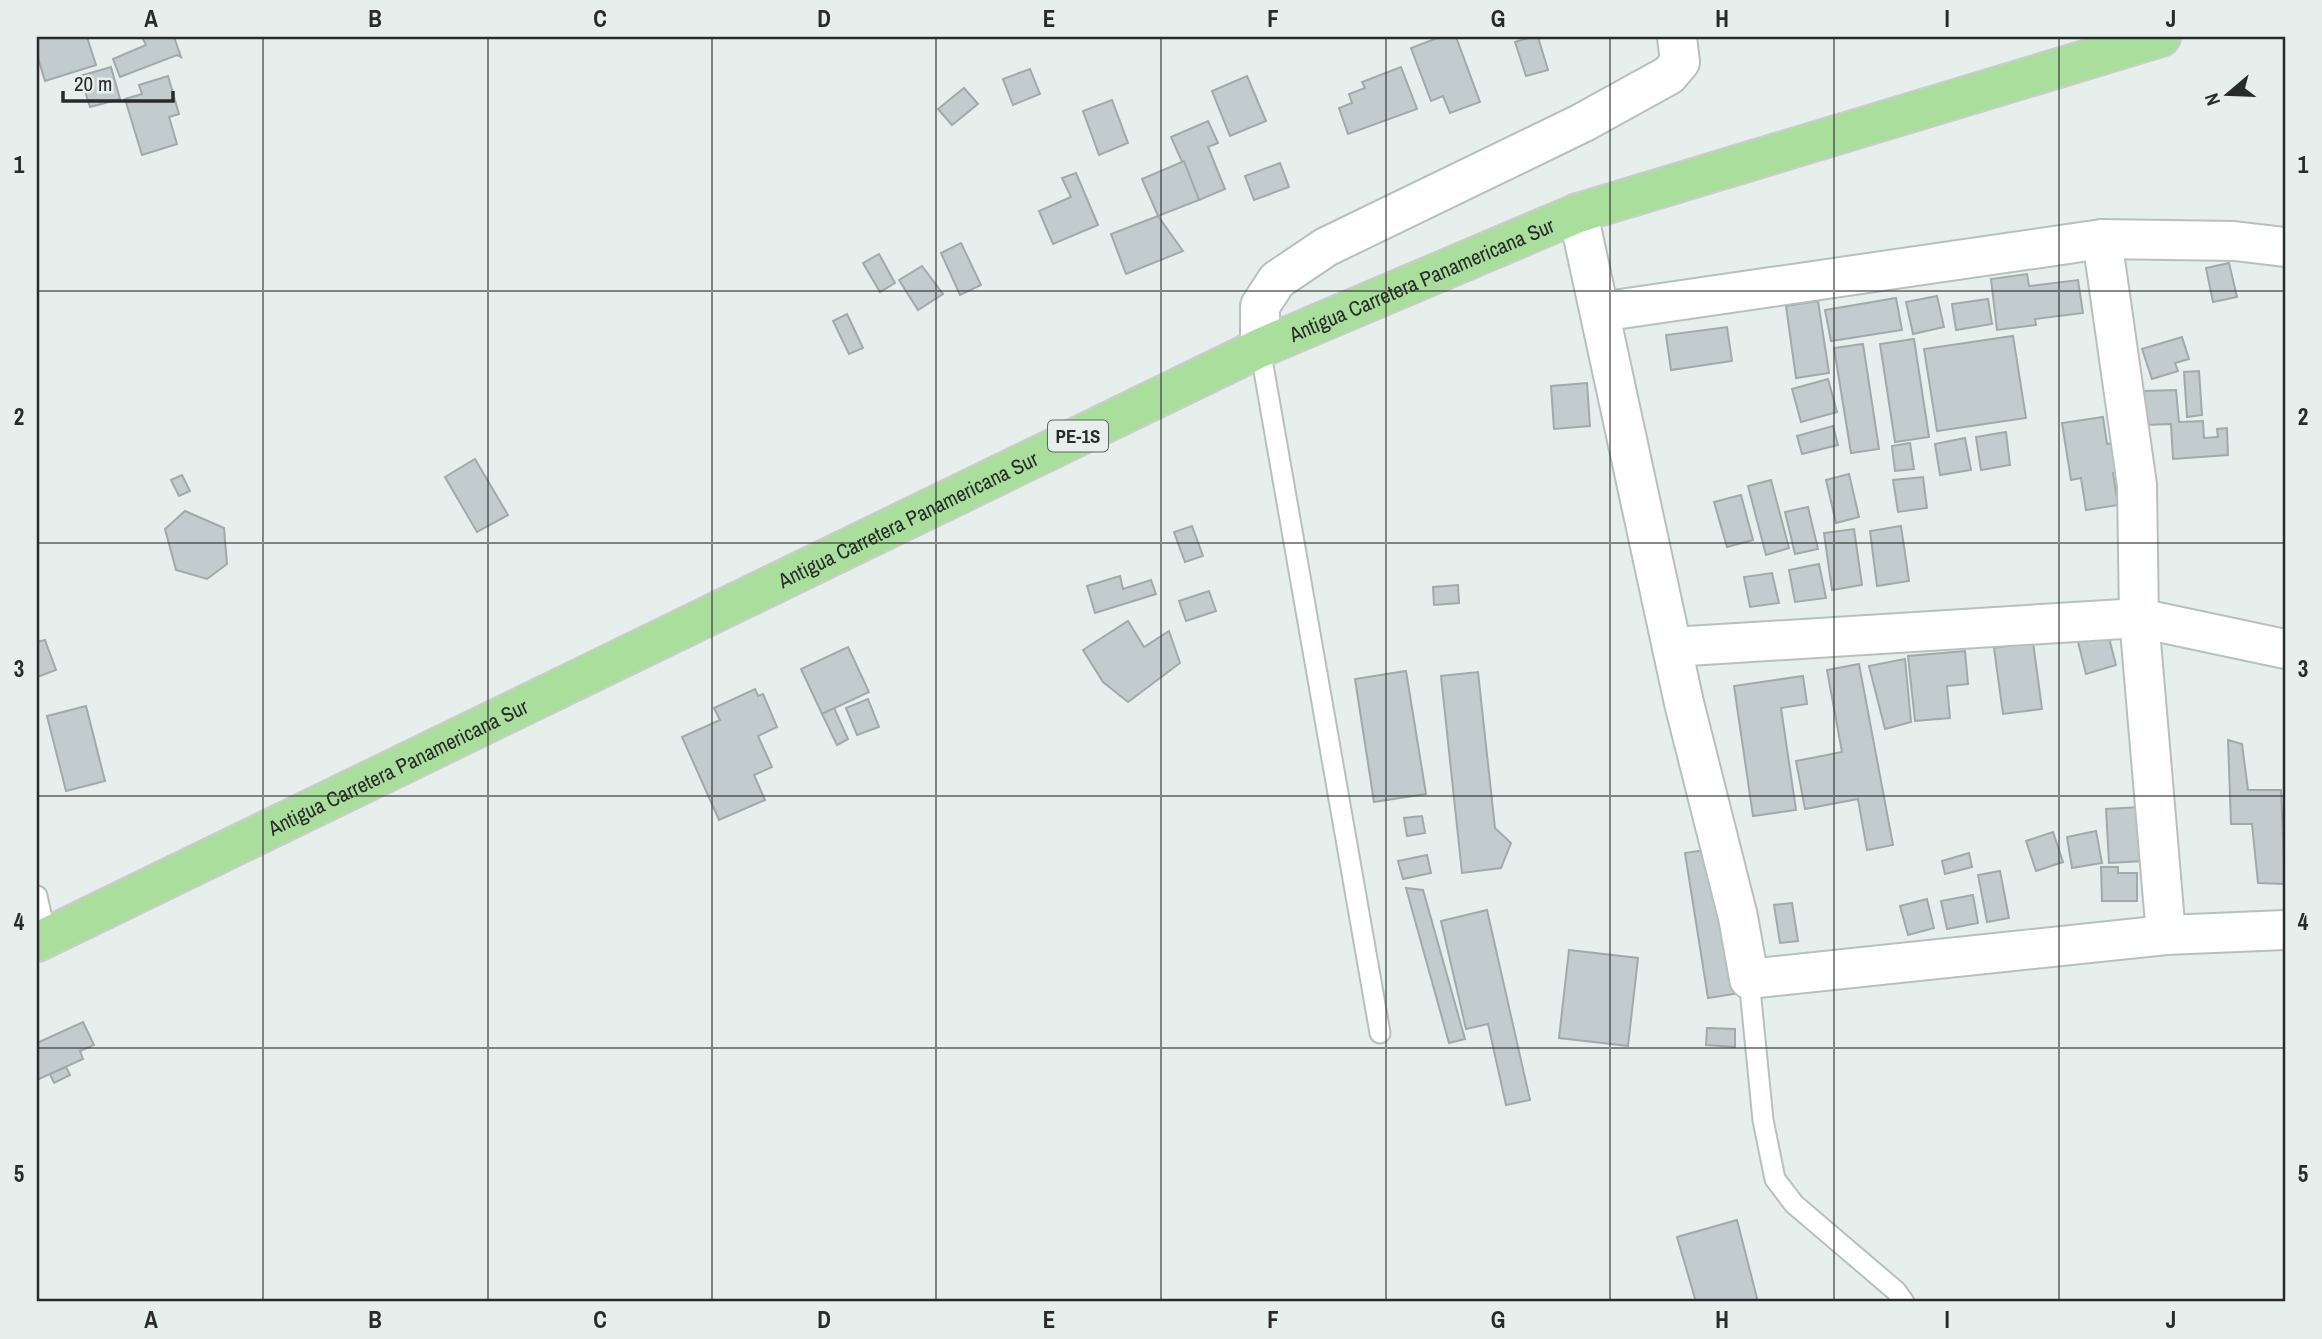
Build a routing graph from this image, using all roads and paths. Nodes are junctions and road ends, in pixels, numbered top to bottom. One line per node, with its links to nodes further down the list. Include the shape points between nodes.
1 (1677, 37): 7 (street, via 1680,62 1668,75 1582,123 1326,247 1277,280 1260,306)
2 (2161, 37): 3 (highway, Antigua Carretera Panamericana Sur / PE-1S)
3 (1578, 213): 6 (street); 7 (highway, Antigua Carretera Panamericana Sur / PE-1S)
4 (2102, 239): 5 (street, via 2234,241); 6 (street); 8 (street, via 2137,485)
5 (2285, 247)
6 (1600, 312): 9 (street)
7 (1260, 348): 14 (highway, Antigua Carretera Panamericana Sur / PE-1S); 16 (lane)
8 (2139, 618): 9 (street); 10 (street); 13 (street)
9 (1672, 648): 15 (street, via 1738,916)
10 (2285, 649)
11 (37, 896): 14 (lane)
12 (2285, 930): 13 (street)
13 (2166, 935): 15 (street)
14 (41, 939)
15 (1749, 979): 17 (lane, via 1763,1120 1775,1179 1794,1204)
16 (1380, 1033)
17 (1904, 1302)

